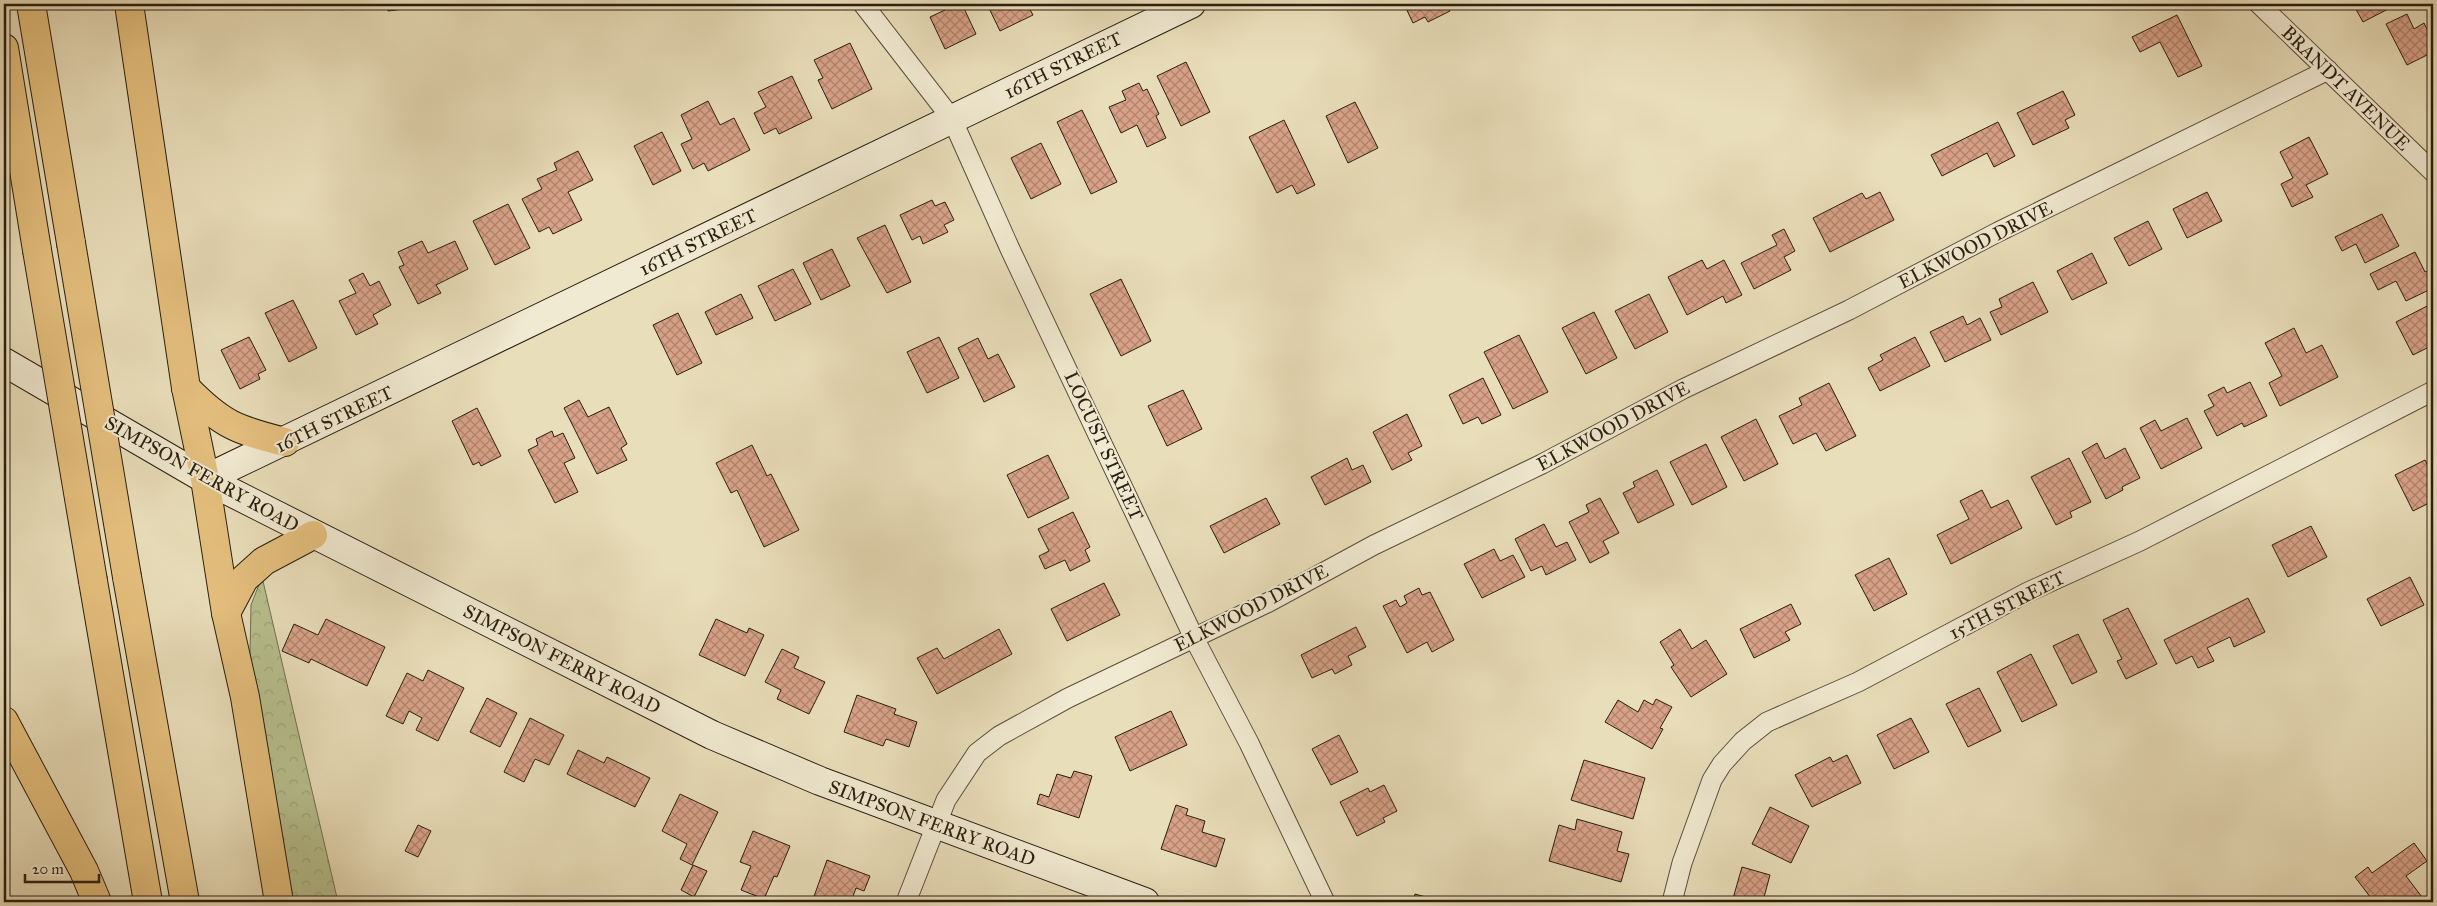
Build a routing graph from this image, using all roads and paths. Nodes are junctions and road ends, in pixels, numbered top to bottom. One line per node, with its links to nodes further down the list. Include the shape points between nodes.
1 (31, 4): 22 (highway, bridge)
2 (129, 4): 11 (highway)
3 (863, 4): 8 (street, LOCUST STREET)
4 (1191, 4): 8 (main road, 16TH STREET)
5 (2259, 4): 7 (street, BRANDT AVENUE)
6 (4, 48): 21 (highway, bridge)
7 (2328, 70): 9 (street, BRANDT AVENUE); 17 (street, ELKWOOD DRIVE, via 1998,232 1849,310 1682,389 1542,464 1374,545)
8 (952, 119): 13 (main road, 16TH STREET); 17 (street, LOCUST STREET, via 1010,250)
9 (2433, 172)
10 (4, 362): 14 (main road, SIMPSON FERRY ROAD)
11 (186, 388): 13 (highway, via 222,421 242,431); 14 (highway)
12 (2433, 391): 27 (street, 15TH STREET, via 2140,542 2028,592 1888,667 1767,722 1743,741 1712,780 1682,863)
13 (285, 442): 14 (main road, 16TH STREET)
14 (205, 479): 15 (main road, SIMPSON FERRY ROAD); 16 (highway)
15 (313, 535): 16 (highway, via 264,561 244,580); 19 (main road, SIMPSON FERRY ROAD, via 712,735 820,781)
16 (226, 613): 23 (highway, via 245,697)
17 (1194, 638): 19 (street, ELKWOOD DRIVE, via 1068,698 999,736 977,754 953,787); 26 (street, LOCUST STREET)
18 (4, 721): 20 (highway, via 80,862)
19 (935, 824): 24 (street, ELKWOOD DRIVE); 25 (main road, SIMPSON FERRY ROAD)
20 (97, 902)
21 (148, 902)
22 (185, 902)
23 (280, 902)
24 (906, 902)
25 (1145, 902)
26 (1324, 902)
27 (1672, 902)

